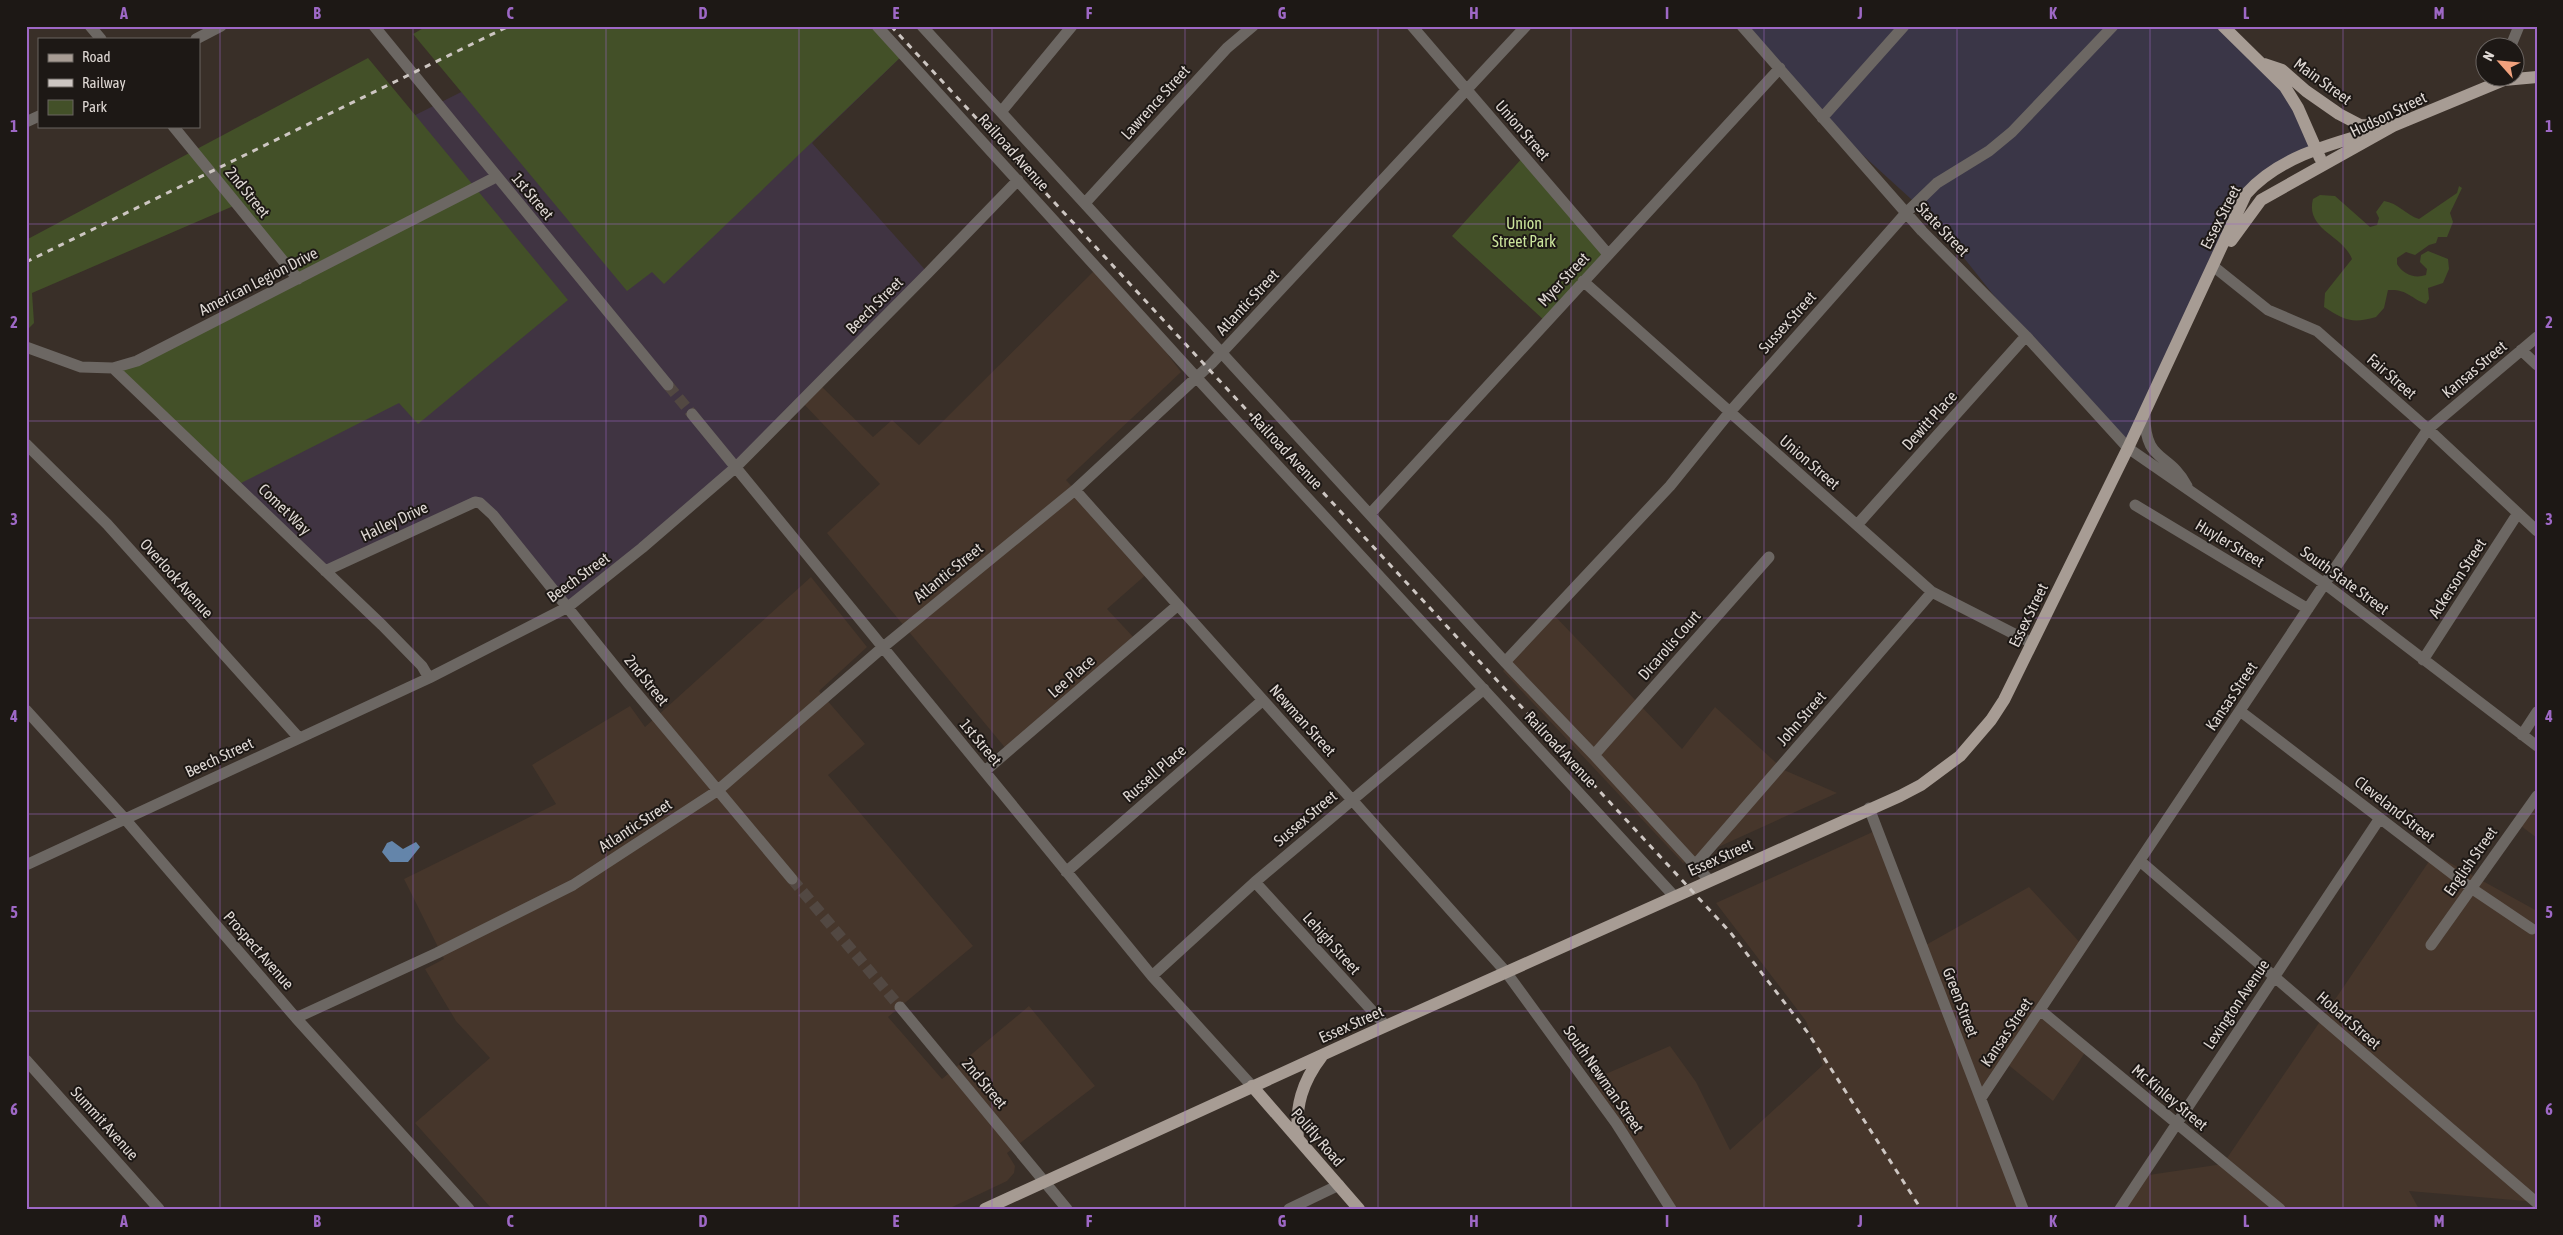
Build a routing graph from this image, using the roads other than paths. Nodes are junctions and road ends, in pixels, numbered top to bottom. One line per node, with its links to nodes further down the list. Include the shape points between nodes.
1 (90, 26): 16 (street)
2 (221, 26): 17 (street)
3 (374, 26): 32 (street, 1st Street)
4 (877, 26): 33 (street, Railroad Avenue)
5 (922, 26): 24 (street, Railroad Avenue)
6 (1072, 26): 24 (street)
7 (1253, 26): 35 (street, Lawrence Street, via 1227,48)
8 (1412, 26): 23 (street, Union Street)
9 (1526, 26): 23 (street, Atlantic Street)
10 (1742, 26): 21 (street, State Street)
11 (1904, 26): 26 (street)
12 (2113, 26): 36 (street, Sussex Street, via 2012,132 1989,151 1937,183)
13 (2223, 26): 19 (main road, Main Street)
14 (2234, 26): 19 (main road)
15 (2519, 26): 18 (street)
16 (100, 38)
17 (198, 38)
18 (2514, 38)
19 (2243, 45): 20 (main road, Main Street)
20 (2263, 64): 28 (main road, Main Street, via 2282,70 2312,96 2360,125); 30 (main road, Main Street, via 2285,87)
21 (1780, 68): 26 (street, State Street); 37 (street, Myer Street)
22 (2484, 88): 28 (main road, Hudson Street)
23 (1466, 89): 37 (street, Union Street); 45 (street, Atlantic Street)
24 (1001, 112): 35 (street, Railroad Avenue)
25 (38, 116): 27 (street)
26 (1822, 118): 36 (street, State Street)
27 (26, 122)
28 (2393, 126): 30 (main road, Essex Street); 31 (main road, Hudson Street)
29 (175, 128): 39 (street, 2nd Street)
30 (2317, 151): 31 (main road, Main Street); 38 (main road, Essex Street, via 2286,163 2259,180 2246,194)
31 (2323, 164): 34 (main road, Hudson Street)
32 (496, 177): 39 (street, American Legion Drive); 49 (street, 1st Street)
33 (1018, 180): 48 (street, Railroad Avenue); 56 (street, Beech Street)
34 (2261, 200): 38 (main road, Essex Street)
35 (1085, 203): 45 (street, Railroad Avenue)
36 (1906, 213): 41 (street, State Street); 51 (street, Sussex Street)
37 (1608, 254): 40 (street, Myer Street)
38 (2213, 266): 50 (main road, Essex Street); 53 (street, Fair Street, via 2268,310 2317,331)
39 (298, 279): 47 (street, American Legion Drive, via 137,361)
40 (1583, 281): 51 (street, Union Street); 61 (street, Myer Street)
41 (2026, 336): 55 (street, State Street); 63 (street, Dewitt Place)
42 (2537, 337): 44 (street, Kansas Street)
43 (26, 347): 47 (street, American Legion Drive, via 81,367)
44 (2521, 350): 46 (street); 53 (street, Kansas Street)
45 (1222, 352): 48 (street, Atlantic Street); 61 (street, Railroad Avenue)
46 (2537, 365)
47 (113, 368): 66 (street, Comet Way)
48 (1196, 377): 57 (street, Atlantic Street); 77 (street, Railroad Avenue)
49 (668, 385)
50 (2145, 412): 55 (main road, Essex Street); 58 (street, via 2149,444 2166,464 2176,470)
51 (1729, 413): 63 (street, Union Street); 75 (street, Sussex Street, via 1670,486)
52 (692, 414): 56 (street, 1st Street)
53 (2428, 430): 62 (street, Fair Street); 67 (street, Kansas Street)
54 (26, 444): 83 (street, Overlook Avenue, via 107,524)
55 (2128, 448): 58 (street, South State Street); 72 (main road, Essex Street)
56 (736, 467): 70 (street, Beech Street); 73 (street, 1st Street)
57 (1075, 490): 69 (street, Newman Street); 73 (street, Atlantic Street)
58 (2189, 490): 67 (street, South State Street)
59 (478, 502): 66 (street, Halley Drive); 70 (street, 2nd Street, via 493,515)
60 (2135, 504): 71 (street, Huyler Street)
61 (1370, 513): 75 (street, Railroad Avenue)
62 (2518, 513): 64 (street, Fair Street); 74 (street, Ackerson Street)
63 (1857, 525): 68 (street, Union Street)
64 (2537, 531)
65 (1769, 557): 85 (street, Dicarolis Court)
66 (325, 571): 76 (street, Comet Way, via 422,666)
67 (2325, 584): 71 (street, Kansas Street); 74 (street, South State Street)
68 (1932, 592): 72 (street, Union Street); 95 (street, John Street)
69 (1178, 605): 78 (street, Newman Street); 86 (street, Lee Place)
70 (568, 607): 76 (street, Beech Street); 87 (street, 2nd Street)
71 (2308, 609): 80 (street, Kansas Street)
72 (2032, 644): 90 (main road, Essex Street, via 1992,720 1965,750 1921,784)
73 (882, 648): 86 (street, 1st Street); 87 (street, Atlantic Street)
74 (2424, 660): 82 (street, South State Street)
75 (1505, 662): 85 (street, Railroad Avenue)
76 (429, 678): 83 (street, Beech Street)
77 (1484, 689): 89 (street, Sussex Street); 101 (street, Railroad Avenue)
78 (1263, 700): 89 (street, Newman Street); 96 (street, Russell Place)
79 (26, 710): 92 (street, Prospect Avenue)
80 (2240, 711): 91 (street, Cleveland Street); 93 (street, Kansas Street)
81 (2537, 712): 82 (street)
82 (2522, 735): 84 (street, South State Street)
83 (299, 738): 92 (street, Beech Street)
84 (2537, 746)
85 (1594, 755): 95 (street, Railroad Avenue)
86 (984, 772): 96 (street, 1st Street)
87 (717, 791): 97 (street, 2nd Street); 109 (street, Atlantic Street, via 573,885)
88 (2537, 796): 100 (street, English Street)
89 (1352, 800): 99 (street, Sussex Street); 104 (street, Newman Street)
90 (1869, 808): 98 (main road, Essex Street); 114 (street, Green Street)
91 (2380, 818): 100 (street, Cleveland Street); 106 (street, Lexington Avenue)
92 (125, 819): 94 (street, Beech Street); 109 (street, Prospect Avenue)
93 (2140, 861): 106 (street, Hobart Street); 108 (street, Kansas Street)
94 (26, 865)
95 (1695, 865): 98 (street, Railroad Avenue)
96 (1066, 872): 105 (street, 1st Street)
97 (792, 879)
98 (1709, 880): 101 (main road, Essex Street)
99 (1254, 882): 105 (street, Sussex Street); 110 (street, Lehigh Street)
100 (2471, 888): 102 (street, Cleveland Street); 103 (street, English Street)
101 (1674, 896): 104 (main road, Essex Street)
102 (2532, 929)
103 (2431, 945)
104 (1506, 972): 110 (main road, Essex Street); 126 (street, South Newman Street, via 1616,1123)
105 (1152, 976): 113 (street, 1st Street)
106 (2274, 977): 115 (street, Lexington Avenue); 119 (street, Hobart Street)
107 (900, 1007): 117 (street, 2nd Street)
108 (2040, 1010): 114 (street, Kansas Street); 115 (street, Mc Kinley Street)
109 (296, 1018): 121 (street, Prospect Avenue)
110 (1386, 1026): 111 (main road, Essex Street)
111 (1324, 1054): 113 (main road, Essex Street); 116 (main road, via 1300,1093)
112 (26, 1060): 120 (street, Summit Avenue)
113 (1252, 1086): 116 (main road, Polifly Road); 117 (main road, Essex Street)
114 (1981, 1098): 127 (street, Green Street)
115 (2177, 1123): 128 (street, Lexington Avenue); 129 (street, Mc Kinley Street)
116 (1298, 1139): 118 (main road, Polifly Road)
117 (1044, 1180): 122 (main road, Essex Street); 123 (street, 2nd Street)
118 (1339, 1185): 124 (street); 125 (main road, Polifly Road)
119 (2537, 1203)
120 (160, 1209)
121 (469, 1209)
122 (985, 1209)
123 (1068, 1209)
124 (1289, 1209)
125 (1359, 1209)
126 (1671, 1209)
127 (2023, 1209)
128 (2120, 1209)
129 (2280, 1209)

